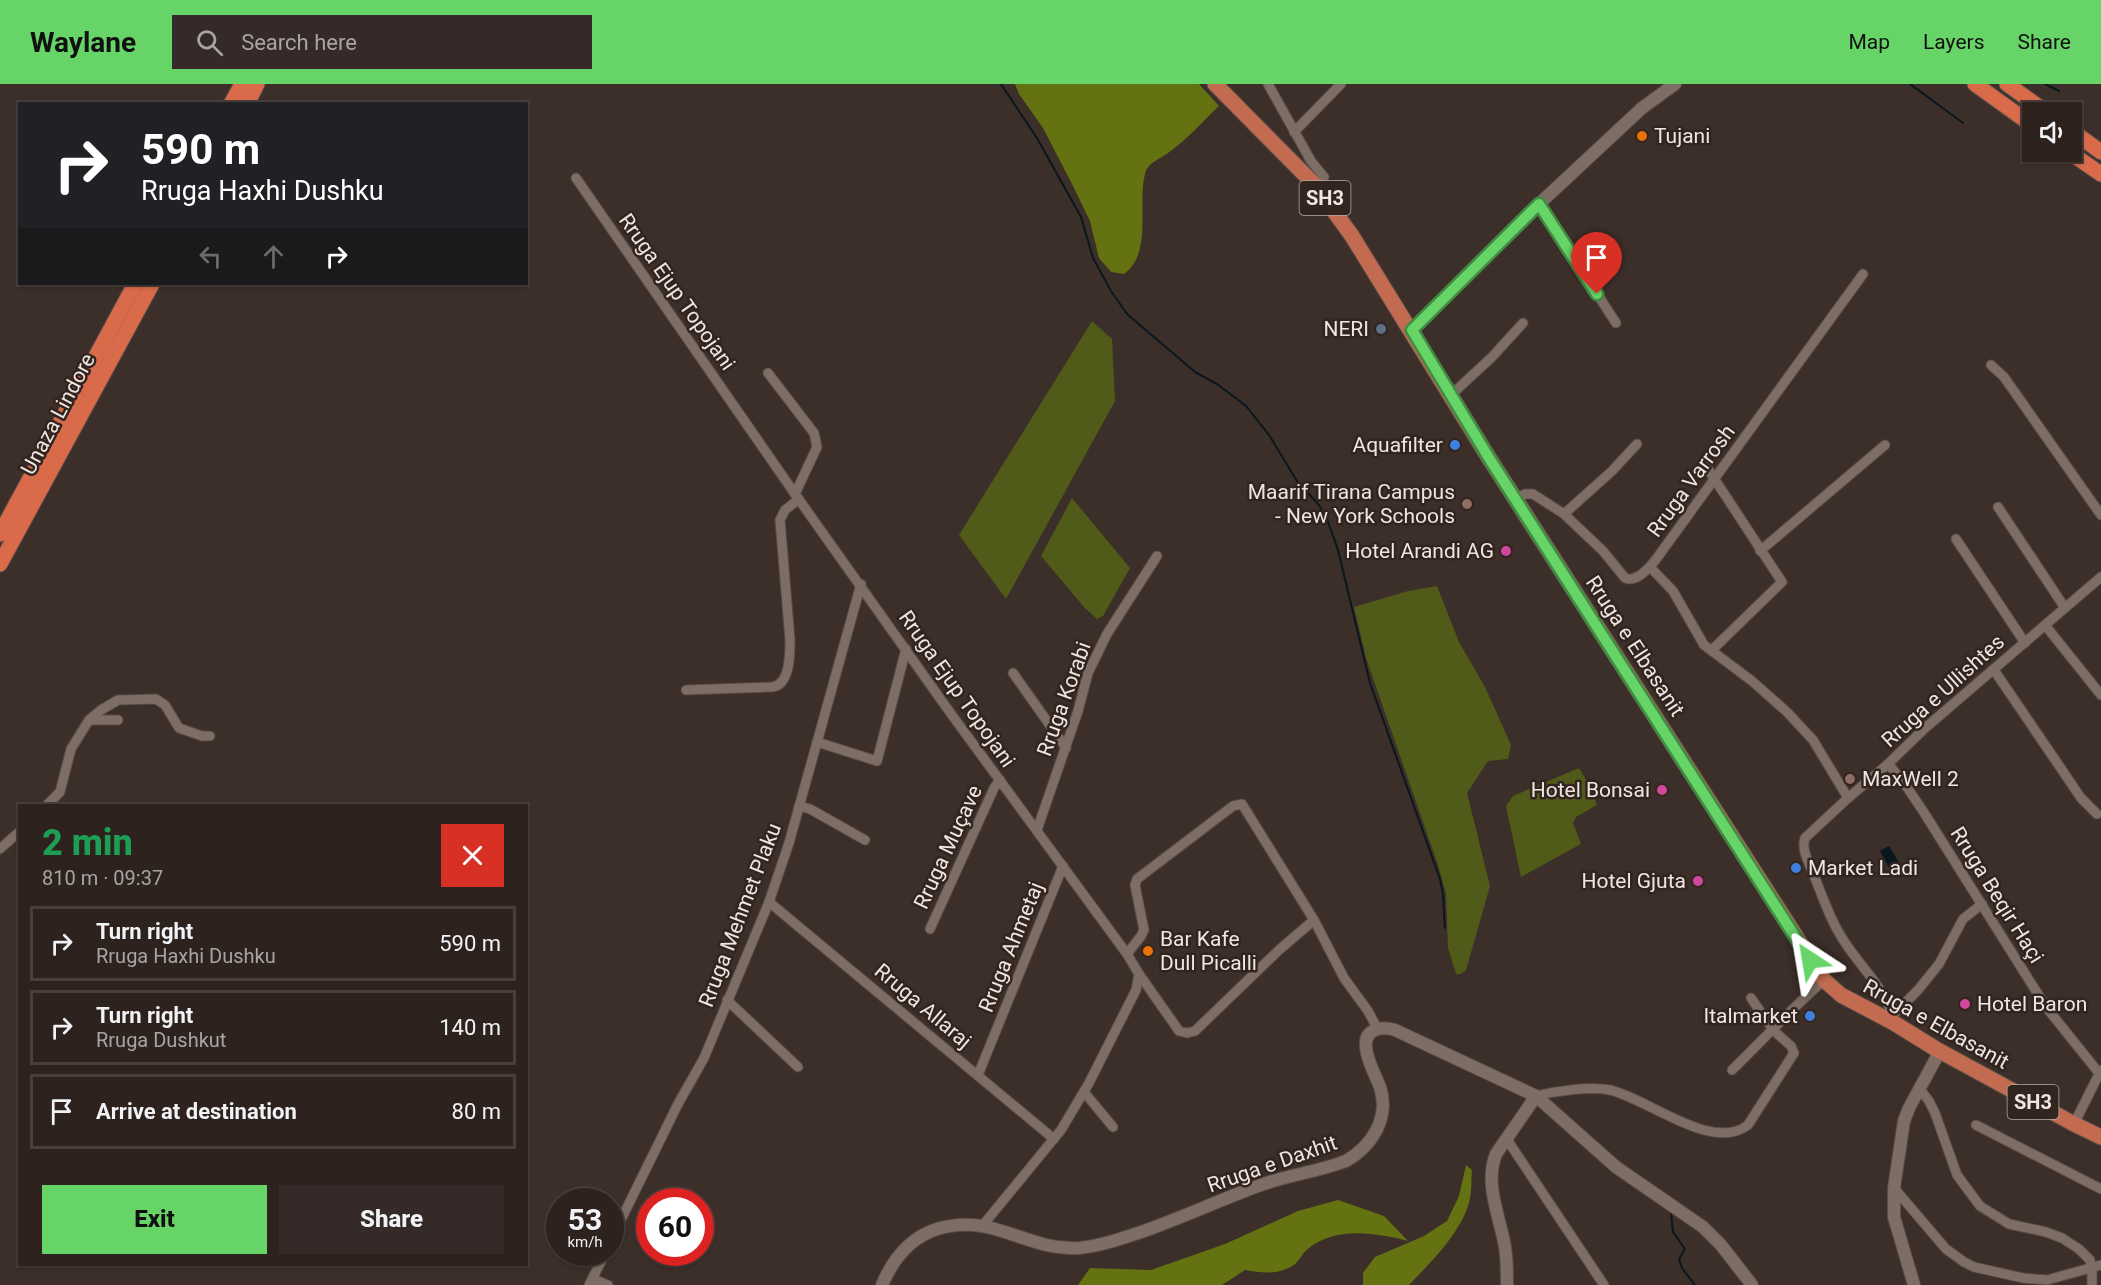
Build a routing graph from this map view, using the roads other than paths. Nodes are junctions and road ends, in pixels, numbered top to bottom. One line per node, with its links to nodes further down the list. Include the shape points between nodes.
1 (242, 84): 9 (highway)
2 (257, 84): 10 (highway)
3 (1215, 84): 19 (main road, Rruga e Elbasanit / SH3)
4 (1268, 84): 13 (street)
5 (1341, 84): 13 (street)
6 (1675, 84): 20 (street, via 1642,108)
7 (1975, 84): 12 (highway)
8 (2007, 84): 11 (highway)
9 (232, 102)
10 (248, 102)
11 (2032, 102)
12 (2022, 118)
13 (1294, 132): 19 (street, via 1324,177)
14 (2082, 138): 15 (highway)
15 (2101, 152)
16 (2082, 161): 17 (highway)
17 (2101, 174)
18 (576, 178): 34 (street, Rruga Ejup Topojani)
19 (1315, 185): 26 (main road, Rruga e Elbasanit / SH3)
20 (1539, 204): 25 (street); 26 (street)
21 (1863, 274): 33 (street, Rruga Varrosh)
22 (134, 285): 39 (highway, Unaza Lindore)
23 (151, 285): 43 (highway, Unaza Lindore)
24 (1523, 323): 29 (street)
25 (1616, 323)
26 (1412, 330): 29 (main road, Rruga e Elbasanit / SH3)
27 (1991, 365): 38 (street, via 2004,377)
28 (768, 374): 34 (street, via 817,440)
29 (1451, 395): 35 (main road, Rruga e Elbasanit / SH3)
30 (1636, 444): 37 (street)
31 (1885, 445): 41 (street)
32 (1706, 466): 33 (street)
33 (1713, 480): 41 (street); 44 (street, Rruga Varrosh)
34 (797, 497): 46 (street, Rruga Ejup Topojani); 54 (street, via 780,520 790,640 784,681 772,687)
35 (1515, 499): 37 (street, Rruga Varrosh, via 1533,494); 78 (main road, Rruga e Elbasanit / SH3)
36 (1998, 507): 47 (street)
37 (1564, 514): 44 (street, Rruga Varrosh, via 1627,579 1634,579)
38 (2101, 515)
39 (0, 534)
40 (1956, 539): 49 (street)
41 (1760, 550): 51 (street, via 1782,582)
42 (1157, 556): 60 (street, Rruga Korabi, via 1107,634 1088,673)
43 (0, 564)
44 (1650, 567): 51 (street, via 1673,591 1704,645)
45 (2101, 577): 47 (street, Rruga e Ullishtes)
46 (861, 584): 50 (street, Rruga Ejup Topojani); 59 (street, Rruga Mehmet Plaku)
47 (2065, 608): 48 (street, Rruga e Ullishtes)
48 (2045, 625): 49 (street, Rruga e Ullishtes); 55 (street)
49 (2025, 643): 52 (street, Rruga e Ullishtes)
50 (906, 649): 59 (street, via 876,761); 62 (street, Rruga Ejup Topojani)
51 (1712, 650): 63 (street, via 1787,712 1813,740)
52 (1994, 670): 61 (street, Rruga e Ullishtes); 66 (street, via 2075,790)
53 (1013, 673): 60 (street)
54 (686, 690)
55 (2101, 695)
56 (89, 720): 57 (street); 58 (street, via 118,700 156,699 165,705 179,728); 64 (street, via 71,749 60,792)
57 (118, 720)
58 (210, 736)
59 (817, 742): 65 (street, Rruga Mehmet Plaku)
60 (1066, 748): 67 (street, Rruga Korabi)
61 (1888, 764): 63 (street, Rruga e Ullishtes); 73 (street, Rruga Beqir Haçi)
62 (1000, 780): 67 (street, Rruga Ejup Topojani); 75 (street, Rruga Muçave)
63 (1848, 798): 81 (street, Rruga e Ullishtes, via 1808,834 1804,846 1835,925 1875,982)
64 (48, 804)
65 (799, 806): 69 (street); 72 (street, Rruga Mehmet Plaku)
66 (2097, 814)
67 (1037, 830): 71 (street, Rruga Ejup Topojani)
68 (18, 833): 70 (street)
69 (865, 840)
70 (0, 849)
71 (1064, 866): 76 (street, Rruga Ejup Topojani); 88 (street, Rruga Ahmetaj)
72 (769, 902): 80 (street, Rruga Mehmet Plaku); 88 (street, Rruga Allaraj)
73 (1982, 904): 81 (street, via 1964,919 1939,964); 87 (street, Rruga Beqir Haçi, via 2046,1007)
74 (1314, 920): 76 (street, via 1244,806 1239,804 1137,879 1144,930); 77 (street, Rruga Ejup Topojani, via 1196,1030 1187,1033 1179,1031); 82 (street, via 1344,978)
75 (930, 930)
76 (1127, 954): 77 (street, Rruga Ejup Topojani)
77 (1139, 974): 90 (street, via 1137,990)
78 (1824, 980): 81 (main road, Rruga e Elbasanit / SH3, via 1841,995); 83 (street)
79 (1751, 998): 83 (street)
80 (727, 1000): 85 (street); 100 (street, Rruga Mehmet Plaku, via 704,1058)
81 (1893, 1020): 84 (main road, Rruga e Elbasanit / SH3)
82 (1377, 1028): 91 (street, via 1395,1030); 101 (street, Rruga e Daxhit, via 1367,1036 1365,1047 1383,1098 1382,1115 1370,1141 1346,1161 1274,1180 1117,1241 1090,1246 1056,1247)
83 (1774, 1030): 86 (street); 91 (street, via 1794,1053 1748,1125 1735,1133 1697,1128 1608,1089)
84 (1940, 1051): 89 (street); 92 (main road, Rruga e Elbasanit / SH3)
85 (798, 1067)
86 (1732, 1070)
87 (2100, 1071): 92 (street)
88 (978, 1075): 97 (street, Rruga Allaraj)
89 (1919, 1088): 98 (street, via 1904,1121); 103 (street, via 1935,1113 1957,1175 1980,1206 2009,1224 2062,1238)
90 (1084, 1092): 94 (street); 97 (street)
91 (1536, 1095): 96 (street); 109 (street, via 1616,1167 1703,1227)
92 (2074, 1124): 95 (main road, Rruga e Elbasanit / SH3)
93 (1976, 1125): 99 (street)
94 (1113, 1127)
95 (2101, 1137)
96 (1506, 1138): 107 (street, via 1496,1154 1491,1174 1505,1248); 108 (street)
97 (1054, 1139): 101 (street)
98 (1894, 1188): 103 (street, via 1946,1249 1974,1266 2047,1281); 110 (street, via 1894,1216)
99 (2101, 1189)
100 (624, 1214)
101 (983, 1225): 106 (street, Rruga e Daxhit, via 952,1226 925,1233 894,1261)
102 (599, 1266): 104 (street)
103 (2097, 1266): 111 (street)
104 (591, 1282): 105 (street)
105 (608, 1285)
106 (882, 1285)
107 (1507, 1285)
108 (1604, 1285)
109 (1752, 1285)
110 (1914, 1285)
111 (2092, 1285)

